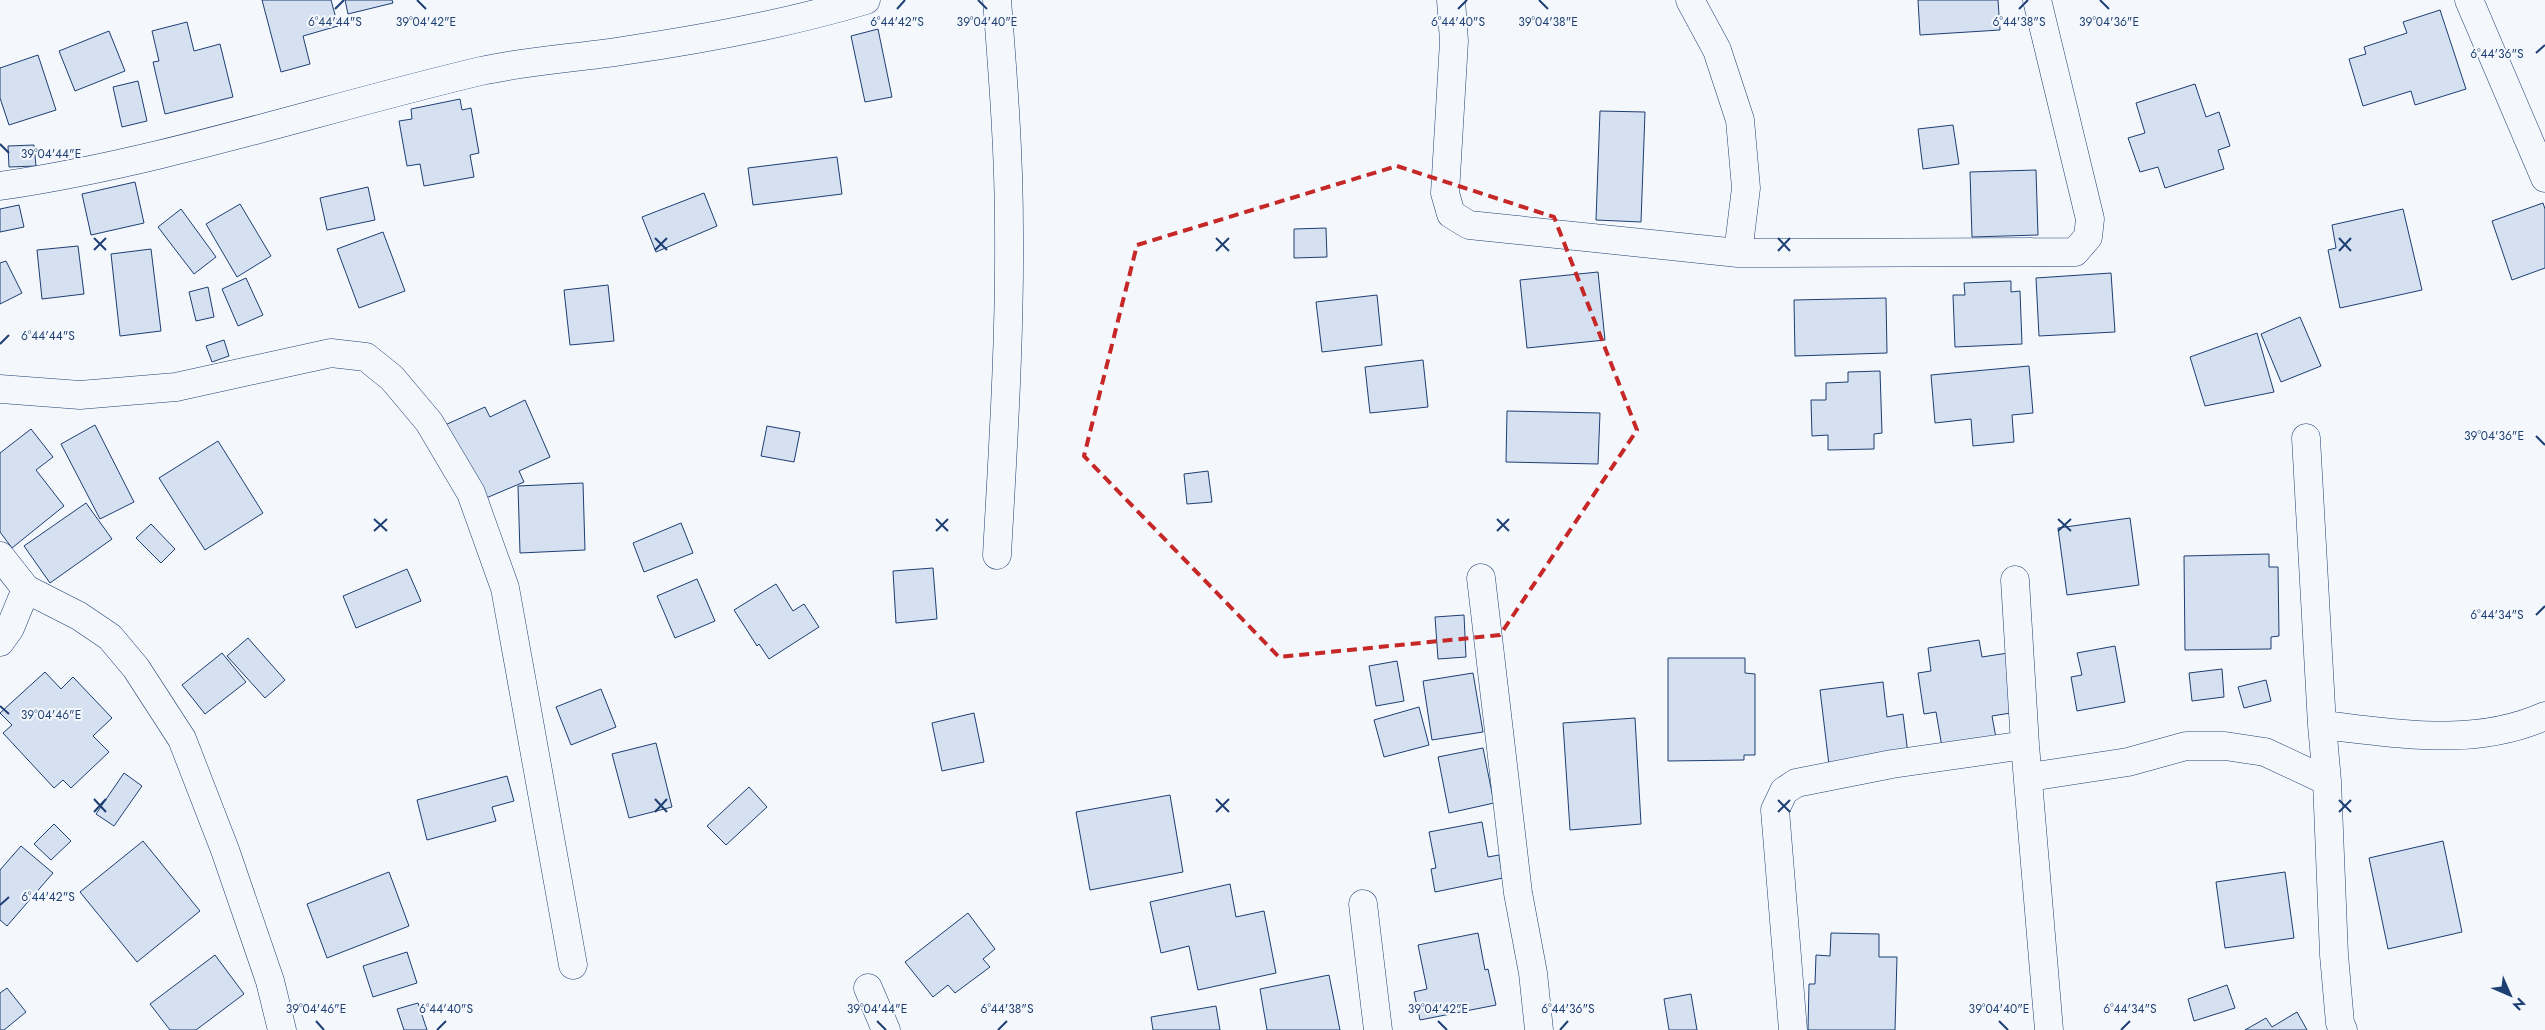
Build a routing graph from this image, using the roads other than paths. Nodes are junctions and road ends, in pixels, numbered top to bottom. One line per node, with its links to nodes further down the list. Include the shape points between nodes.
1 (866, 0): 7 (street)
2 (997, 0): 13 (street, via 1005,104 1009,230 1007,386)
3 (1451, 0): 10 (street, via 1454,41 1445,193 1451,214 1468,225)
4 (1690, 0): 10 (street, via 1717,50 1740,120 1746,188)
5 (2037, 0): 10 (street, via 2090,218 2088,237 2075,252)
6 (2468, 0): 8 (street)
7 (820, 8): 9 (street, via 649,47 483,71 237,136 69,176)
8 (2545, 178)
9 (0, 186)
10 (1738, 253)
11 (0, 390): 25 (street, via 80,395 176,387 331,353 366,357 392,378 429,422 471,493 505,588)
12 (2306, 438): 20 (street)
13 (997, 555)
14 (0, 556): 17 (street)
15 (1481, 578): 30 (street, via 1518,893 1533,973)
16 (2015, 580): 21 (street)
17 (26, 589): 18 (street, via 10,628); 27 (street, via 110,636 136,668 182,739 264,962)
18 (0, 642)
19 (2545, 716): 20 (street, via 2482,735 2462,736 2432,737)
20 (2322, 725): 23 (street)
21 (2025, 746): 22 (street); 31 (street, via 1892,764 1796,783 1784,791 1775,810)
22 (2029, 777): 23 (street, via 2128,762 2186,746 2225,746 2265,752); 32 (street)
23 (2327, 781): 33 (street, via 2334,955)
24 (1362, 904): 29 (street)
25 (573, 965)
26 (868, 988): 28 (street)
27 (282, 1030)
28 (886, 1030)
29 (1378, 1030)
30 (1539, 1030)
31 (1793, 1030)
32 (2049, 1030)
33 (2343, 1030)

